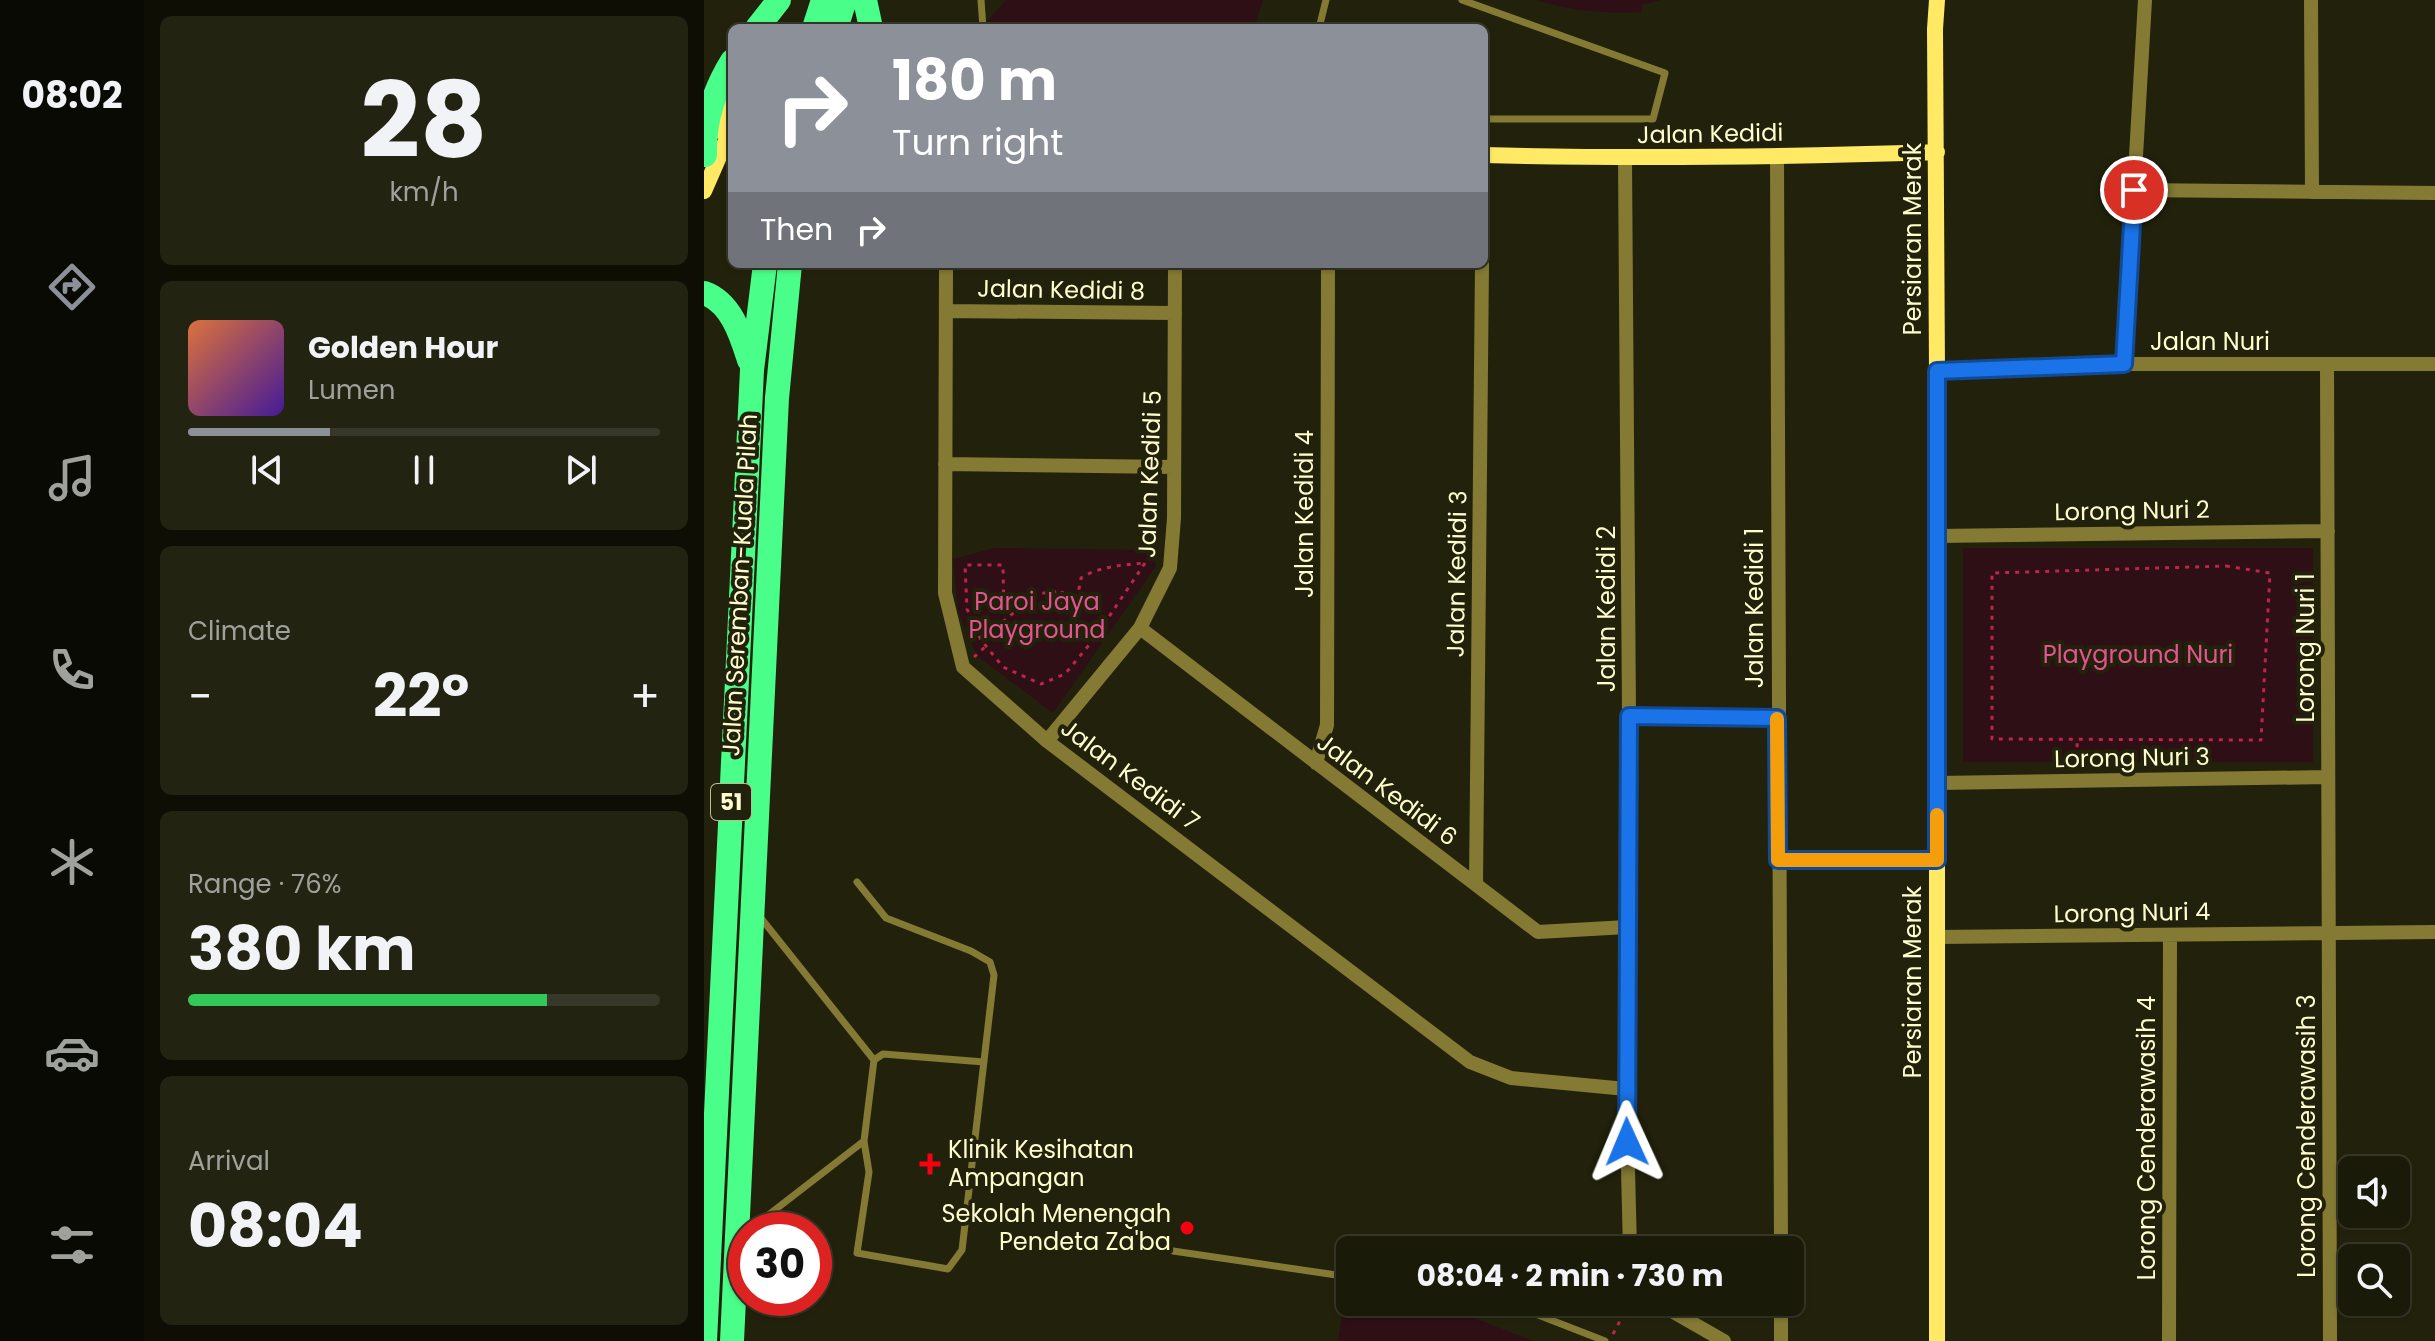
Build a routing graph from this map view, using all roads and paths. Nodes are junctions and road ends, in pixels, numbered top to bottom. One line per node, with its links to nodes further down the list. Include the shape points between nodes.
1 (779, 0): 11 (highway)
2 (823, 0): 12 (highway)
3 (845, 0): 13 (highway)
4 (865, 0): 14 (highway)
5 (1326, 0): 16 (lane)
6 (1462, 0): 19 (lane, via 1665,73 1653,119)
7 (1937, 0): 23 (street, Persiaran Merak)
8 (2145, 0): 28 (street)
9 (2311, 0): 30 (street)
10 (978, 1): 15 (lane)
11 (760, 24)
12 (815, 24)
13 (837, 24)
14 (870, 24)
15 (982, 24)
16 (1320, 24)
17 (728, 70): 21 (highway)
18 (728, 98): 25 (street)
19 (1488, 119)
20 (704, 129): 25 (highway)
21 (704, 129)
22 (728, 136): 29 (street)
23 (1937, 152): 26 (street, Jalan Kedidi); 45 (street, Persiaran Merak)
24 (1488, 155): 27 (street, Jalan Kedidi)
25 (704, 156)
26 (1777, 158): 27 (street, Jalan Kedidi); 53 (street, Jalan Kedidi 1)
27 (1625, 159): 52 (street, Jalan Kedidi 2)
28 (2134, 190): 30 (street); 41 (street)
29 (704, 191)
30 (2312, 192): 31 (street)
31 (2435, 193)
32 (765, 268): 44 (highway, Jalan Seremban-Kuala Pilah / 51)
33 (790, 268): 64 (highway, Jalan Seremban-Kuala Pilah / 51, via 777,398)
34 (946, 268): 39 (street, Jalan Kedidi 7)
35 (1175, 268): 40 (street, Jalan Kedidi 5)
36 (1328, 268): 56 (street, Jalan Kedidi 4, via 1327,725)
37 (1482, 268): 63 (street, Jalan Kedidi 3)
38 (704, 293): 44 (highway, via 715,296 739,330)
39 (946, 311): 40 (street, Jalan Kedidi 8); 46 (street, Jalan Kedidi 7)
40 (1175, 313): 47 (street, Jalan Kedidi 5)
41 (2124, 364): 43 (street, Jalan Nuri); 45 (street, Jalan Nuri)
42 (2435, 364): 43 (street, Jalan Nuri)
43 (2327, 365): 48 (street, Lorong Nuri 1)
44 (752, 370): 85 (highway, Jalan Seremban-Kuala Pilah / 51)
45 (1937, 371): 49 (street, Persiaran Merak)
46 (945, 464): 47 (street); 55 (street, Jalan Kedidi 7, via 945,593 963,667)
47 (1174, 467): 51 (street, Jalan Kedidi 5, via 1170,568)
48 (2328, 531): 49 (street, Lorong Nuri 2); 57 (street, Lorong Nuri 1)
49 (1937, 536): 59 (street, Persiaran Merak)
50 (1145, 563): 50 (path, via 1065,674 1041,684 1003,667 981,640 967,609 965,565 1003,565 1004,621 1035,594 1062,591 1063,607 1078,594 1081,578 1089,573)
51 (1140, 628): 55 (street, Jalan Kedidi 5); 56 (street, Jalan Kedidi 6)
52 (1629, 716): 53 (street); 65 (street, Jalan Kedidi 2)
53 (1777, 718): 60 (street, Jalan Kedidi 1)
54 (2078, 739): 54 (path, via 1992,739 1992,573 2226,566 2270,573 2261,740); 58 (path)
55 (1047, 741): 72 (street, Jalan Kedidi 7, via 1470,1062 1511,1078)
56 (1316, 763): 63 (street, Jalan Kedidi 6)
57 (2328, 777): 58 (street, Lorong Nuri 3); 66 (street, Lorong Nuri 1)
58 (2073, 781): 59 (street, Lorong Nuri 3)
59 (1937, 783): 61 (street, Persiaran Merak)
60 (1778, 860): 61 (street); 77 (street, Jalan Kedidi 1)
61 (1937, 860): 69 (street, Persiaran Merak)
62 (857, 882): 71 (lane, via 886,918 990,962 994,975)
63 (1476, 884): 65 (street, Jalan Kedidi 6, via 1538,932)
64 (753, 910): 70 (lane); 74 (highway, Jalan Seremban-Kuala Pilah / 51)
65 (1627, 927): 72 (street, Jalan Kedidi 2)
66 (2328, 931): 67 (street, Lorong Nuri 4); 68 (street, Lorong Nuri 4); 92 (street, Lorong Cenderawasih 3)
67 (2435, 932)
68 (2170, 936): 69 (street, Lorong Nuri 4); 91 (street, Lorong Cenderawasih 4)
69 (1937, 937): 90 (street, Persiaran Merak)
70 (874, 1060): 71 (lane, via 883,1054); 73 (lane)
71 (984, 1062): 73 (lane, via 962,1250 948,1269 857,1253 869,1172)
72 (1626, 1089): 76 (street, Jalan Kedidi 2)
73 (864, 1141): 75 (lane)
74 (745, 1212)
75 (773, 1212)
76 (1630, 1236)
77 (1781, 1236)
78 (1173, 1251): 79 (lane)
79 (1336, 1275)
80 (735, 1316): 86 (highway, Jalan Seremban-Kuala Pilah / 51)
81 (1542, 1316): 87 (lane)
82 (1622, 1316): 87 (path)
83 (1680, 1316): 88 (street)
84 (1781, 1316): 89 (street)
85 (705, 1341)
86 (732, 1341)
87 (1607, 1341)
88 (1724, 1341)
89 (1781, 1341)
90 (1937, 1341)
91 (2169, 1341)
92 (2330, 1341)

